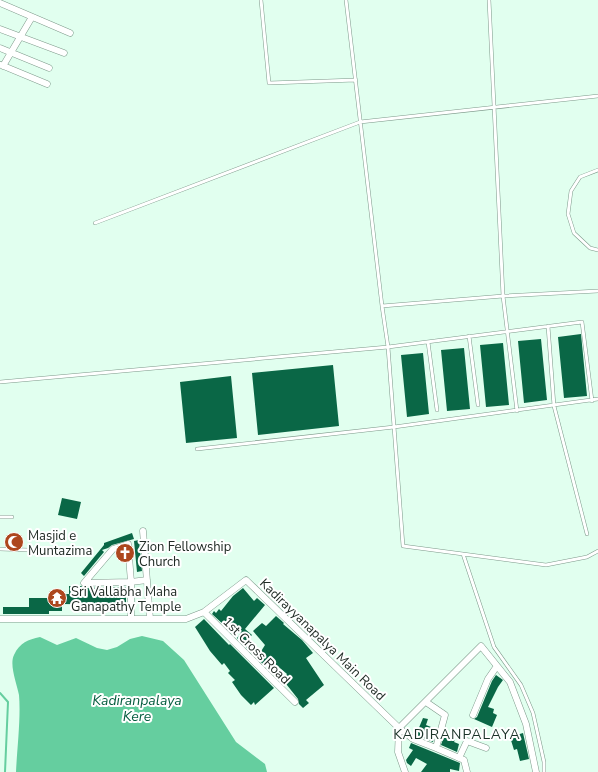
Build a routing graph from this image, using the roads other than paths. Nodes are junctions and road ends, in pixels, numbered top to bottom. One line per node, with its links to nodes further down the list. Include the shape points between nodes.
1 (262, 0): 14 (lane, via 269,83)
2 (346, 0): 14 (lane)
3 (489, 0): 17 (lane)
4 (0, 3): 5 (street)
5 (32, 17): 7 (street); 8 (street)
6 (0, 29): 8 (street)
7 (70, 33)
8 (21, 36): 10 (street); 11 (street)
9 (0, 48): 10 (street)
10 (11, 53): 12 (street); 13 (street)
11 (64, 53)
12 (2, 65): 15 (street)
13 (49, 68)
14 (356, 80): 18 (lane)
15 (47, 84)
16 (598, 96): 17 (lane)
17 (494, 108): 18 (lane); 23 (lane)
18 (360, 122): 20 (lane); 24 (lane)
19 (598, 170): 21 (lane, via 580,177 571,191 568,214 574,233 590,248)
20 (95, 223)
21 (598, 250)
22 (598, 291): 23 (lane)
23 (503, 296): 24 (lane); 26 (lane)
24 (382, 306): 29 (lane)
25 (548, 326): 26 (lane); 32 (lane, via 582,322); 34 (lane)
26 (508, 332): 27 (lane); 36 (lane)
27 (470, 336): 28 (lane); 33 (lane)
28 (428, 342): 29 (lane); 35 (lane)
29 (388, 347): 30 (lane); 37 (lane)
30 (0, 382)
31 (598, 399): 32 (lane)
32 (592, 400): 34 (lane)
33 (478, 405)
34 (554, 406): 36 (lane); 42 (lane)
35 (437, 410)
36 (517, 411): 37 (lane)
37 (394, 427): 38 (lane); 46 (lane, via 403,546)
38 (197, 449)
39 (0, 517): 40 (lane)
40 (12, 517)
41 (143, 531): 47 (street)
42 (587, 534)
43 (0, 549): 44 (lane)
44 (28, 550)
45 (598, 551): 46 (lane, via 587,557 546,565)
46 (463, 554): 64 (lane, via 494,647 521,685 533,713)
47 (147, 580): 48 (street); 52 (street)
48 (131, 582): 48 (street, via 128,544 113,549 84,583); 51 (street)
49 (204, 612): 52 (street, Kadirayyanapalya Main Road, via 186,619); 54 (street, 1st Cross Road); 57 (street, Kadirayyanapalya Main Road, via 246,580)
50 (0, 619): 51 (street, Kadirayyanapalya Main Road)
51 (131, 619): 52 (street, Kadirayyanapalya Main Road)
52 (150, 619)
53 (497, 666): 55 (street, via 481,646); 56 (street, via 488,679); 63 (street, via 510,682 526,724)
54 (295, 702)
55 (426, 702): 57 (street); 58 (street, via 445,715)
56 (473, 716)
57 (399, 728): 58 (street, via 413,739); 61 (street, via 398,752)
58 (436, 748): 60 (street)
59 (486, 748): 60 (street, via 467,742)
60 (459, 758): 62 (street, via 464,760)
61 (405, 772)
62 (467, 772)
63 (536, 772)
64 (544, 772)

